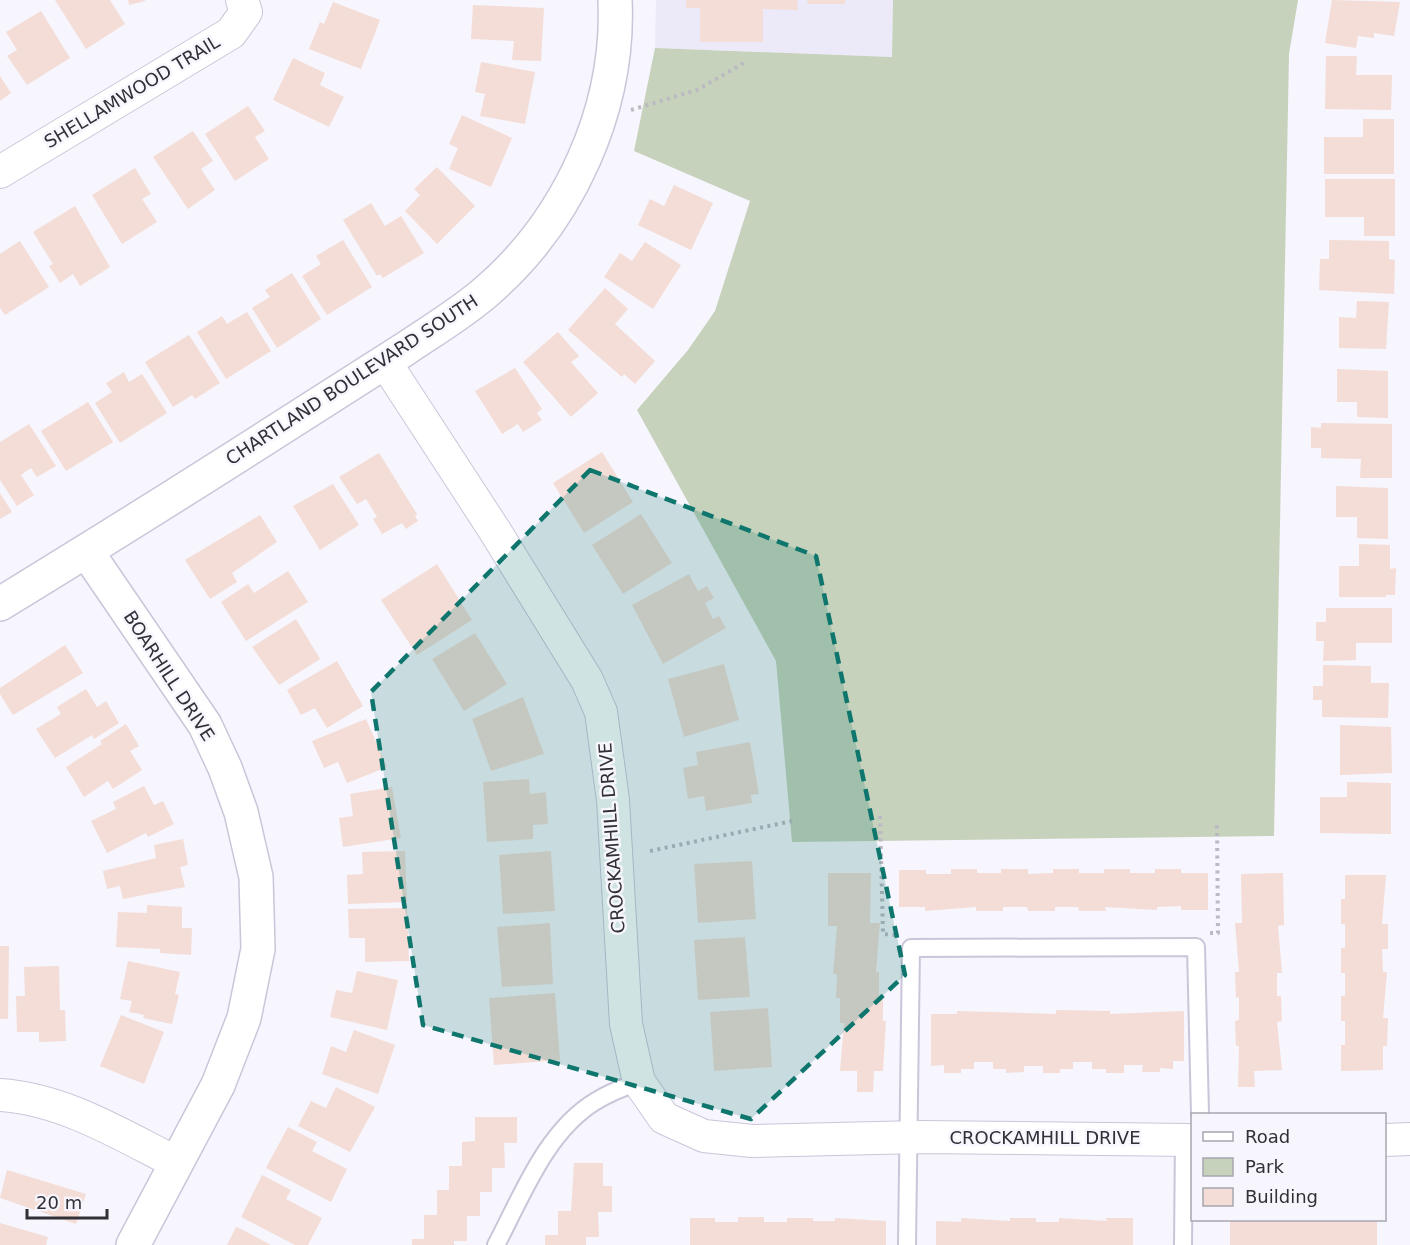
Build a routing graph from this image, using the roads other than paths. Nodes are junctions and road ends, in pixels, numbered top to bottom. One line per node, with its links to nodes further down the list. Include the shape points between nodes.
1 (242, 0): 3 (street, SHELLAMWOOD TRAIL, via 246,12 231,33)
2 (615, 0): 4 (street, CHARTLAND BOULEVARD SOUTH, via 612,66 604,104 580,168 556,209 512,266 465,309)
3 (0, 172)
4 (385, 362): 5 (street, CHARTLAND BOULEVARD SOUTH); 7 (street, CROCKAMHILL DRIVE, via 501,540 587,680 601,712 613,800 622,990)
5 (87, 552): 6 (street, CHARTLAND BOULEVARD SOUTH); 15 (street, BOARHILL DRIVE, via 205,725 241,812 256,877 258,949 243,1018 218,1085)
6 (0, 604)
7 (639, 1082): 11 (street, CROCKAMHILL DRIVE, via 664,1118 704,1136 752,1141); 17 (lane, via 594,1102 570,1123 543,1156)
8 (0, 1095): 15 (street, via 21,1097 97,1122)
9 (1192, 1113): 11 (lane, via 1196,947 911,948)
10 (1191, 1131): 11 (street, CROCKAMHILL DRIVE)
11 (907, 1137): 18 (lane)
12 (1410, 1139): 13 (street)
13 (1386, 1140)
14 (1191, 1144): 19 (lane)
15 (175, 1162): 16 (street, BOARHILL DRIVE)
16 (133, 1245)
17 (495, 1245)
18 (907, 1245)
19 (1183, 1245)

